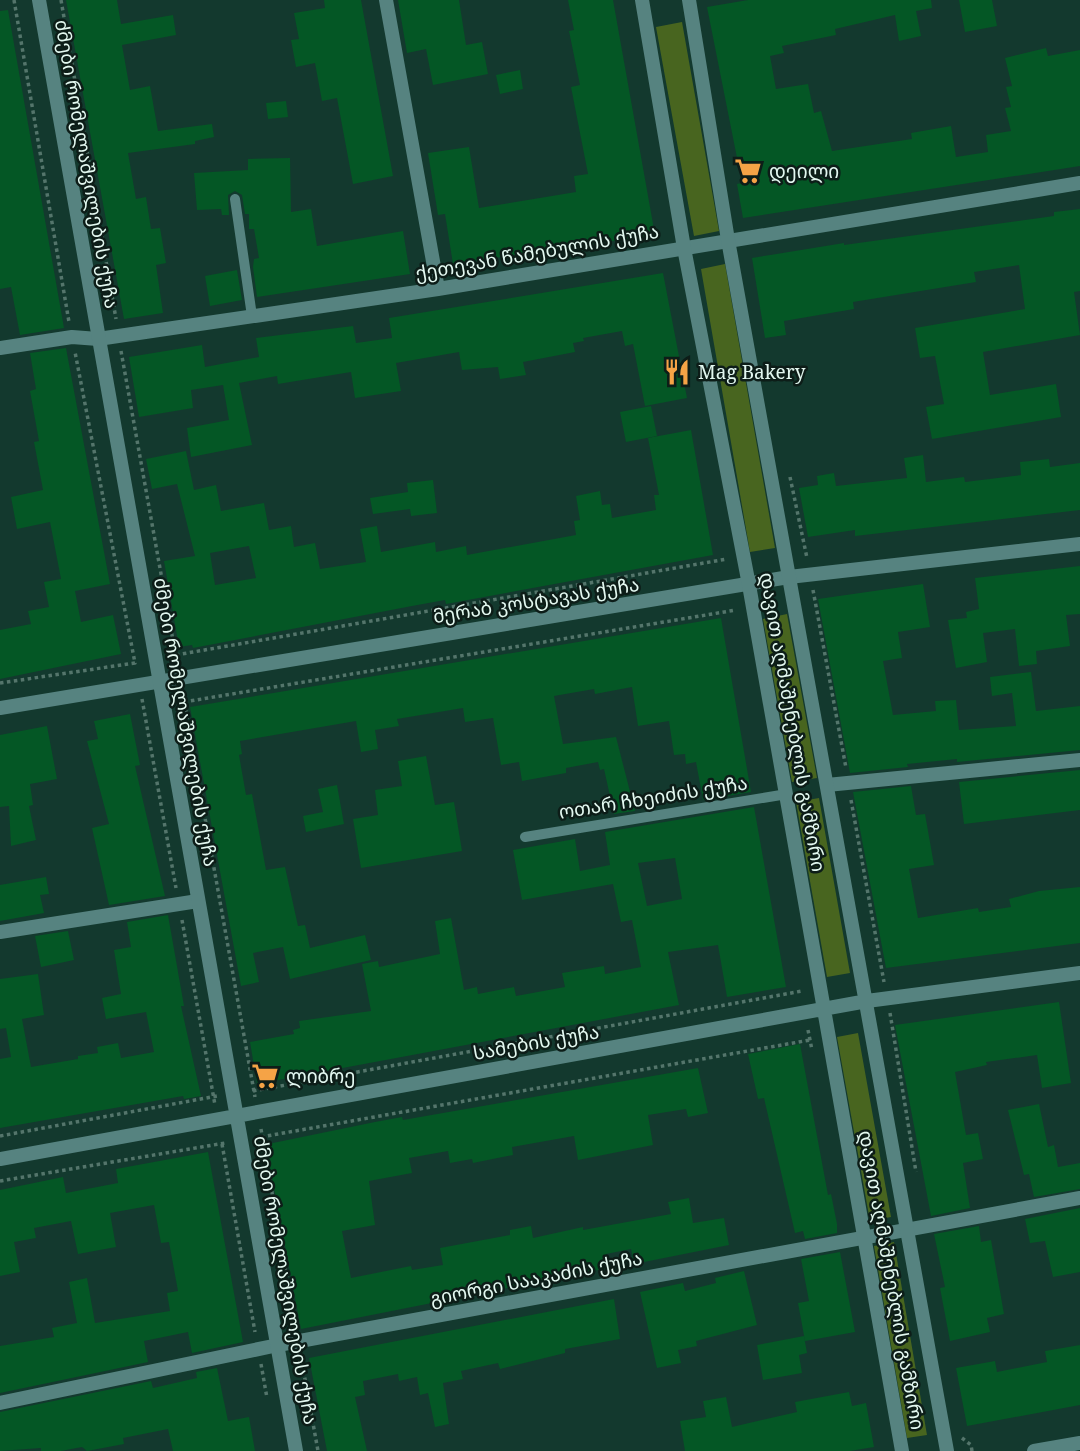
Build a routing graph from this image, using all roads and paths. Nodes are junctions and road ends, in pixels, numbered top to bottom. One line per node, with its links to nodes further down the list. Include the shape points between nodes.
1 (14, 0): 14 (path)
2 (39, 0): 15 (street, ძმები რომელაშვილების ქუჩა)
3 (61, 0): 13 (path)
4 (386, 0): 11 (street)
5 (642, 0): 10 (street, დავით აღმაშენებლის გამზირი)
6 (689, 0): 9 (street, დავით აღმაშენებლის გამზირი)
7 (1080, 183): 9 (street, ქეთევან წამებულის ქუჩა)
8 (235, 200): 12 (lane)
9 (728, 240): 10 (street, ქეთევან წამებულის ქუჩა); 19 (street, დავით აღმაშენებლის გამზირი)
10 (684, 248): 11 (street, ქეთევან წამებულის ქუჩა); 20 (street, დავით აღმაშენებლის გამზირი)
11 (438, 289): 12 (street, ქეთევან წამებულის ქუჩა)
12 (253, 316): 13 (street, ქეთევან წამებულის ქუჩა)
13 (118, 336): 15 (street, ქეთევან წამებულის ქუჩა); 22 (path)
14 (72, 337): 15 (street, ქეთევან წამებულის ქუჩა); 16 (street, ქეთევან წამებულის ქუჩა); 23 (path)
15 (98, 339): 25 (street, ძმები რომელაშვილების ქუჩა)
16 (0, 348)
17 (1080, 544): 19 (street, მერაბ კოსტავას ქუჩა)
18 (727, 559): 22 (path)
19 (789, 577): 20 (street, მერაბ კოსტავას ქუჩა); 31 (street, დავით აღმაშენებლის გამზირი)
20 (749, 585): 24 (street, მერაბ კოსტავას ქუჩა); 32 (street, დავით აღმაშენებლის გამზირი)
21 (736, 610): 28 (path)
22 (176, 655): 24 (path)
23 (135, 663): 26 (path); 27 (path)
24 (180, 677): 25 (street, მერაბ კოსტავას ქუჩა); 28 (path)
25 (158, 681): 27 (street, მერაბ კოსტავას ქუჩა); 34 (street, ძმები რომელაშვილების ქუჩა)
26 (0, 683)
27 (139, 684): 29 (street, მერაბ კოსტავას ქუჩა); 35 (path)
28 (184, 702): 42 (path)
29 (0, 708)
30 (1080, 760): 31 (street)
31 (827, 785): 39 (street, დავით აღმაშენებლის გამზირი)
32 (787, 794): 33 (lane, ოთარ ჩხეიძის ქუჩა); 40 (street, დავით აღმაშენებლის გამზირი)
33 (524, 837)
34 (198, 901): 35 (street); 43 (street, ძმები რომელაშვილების ქუჩა)
35 (179, 904): 36 (street); 44 (path)
36 (0, 932)
37 (1080, 973): 39 (street, სამების ქუჩა)
38 (802, 991): 42 (path)
39 (867, 1001): 40 (street, სამების ქუჩა); 55 (street, დავით აღმაშენებლის გამზირი)
40 (826, 1009): 45 (street, სამების ქუჩა); 56 (street, დავით აღმაშენებლის გამზირი)
41 (810, 1040): 49 (path)
42 (254, 1091): 43 (path); 45 (path)
43 (234, 1094): 44 (path); 46 (street, ძმები რომელაშვილების ქუჩა)
44 (214, 1097): 47 (path); 48 (path)
45 (258, 1111): 46 (street, სამების ქუჩა); 49 (path)
46 (237, 1115): 47 (street, სამების ქუჩა); 50 (street, ძმები რომელაშვილების ქუჩა)
47 (217, 1118): 51 (path); 52 (street, სამების ქუჩა)
48 (0, 1136)
49 (262, 1137): 50 (path); 57 (path)
50 (242, 1140): 51 (path); 58 (street, ძმები რომელაშვილების ქუჩა)
51 (222, 1144): 53 (path); 59 (path)
52 (0, 1159)
53 (0, 1181)
54 (1080, 1198): 55 (street, გიორგი სააკაძის ქუჩა)
55 (907, 1229): 56 (street, გიორგი სააკაძის ქუჩა); 66 (street, დავით აღმაშენებლის გამზირი)
56 (864, 1236): 57 (street, გიორგი სააკაძის ქუჩა); 65 (street, დავით აღმაშენებლის გამზირი)
57 (299, 1342): 58 (street, გიორგი სააკაძის ქუჩა); 64 (path)
58 (278, 1345): 59 (street, გიორგი სააკაძის ქუჩა); 63 (street, ძმები რომელაშვილების ქუჩა)
59 (258, 1350): 60 (path); 61 (street, გიორგი სააკაძის ქუჩა)
60 (268, 1400)
61 (0, 1403)
62 (1080, 1443): 67 (street)
63 (296, 1451)
64 (318, 1451)
65 (902, 1451)
66 (947, 1451)
67 (1034, 1451)

